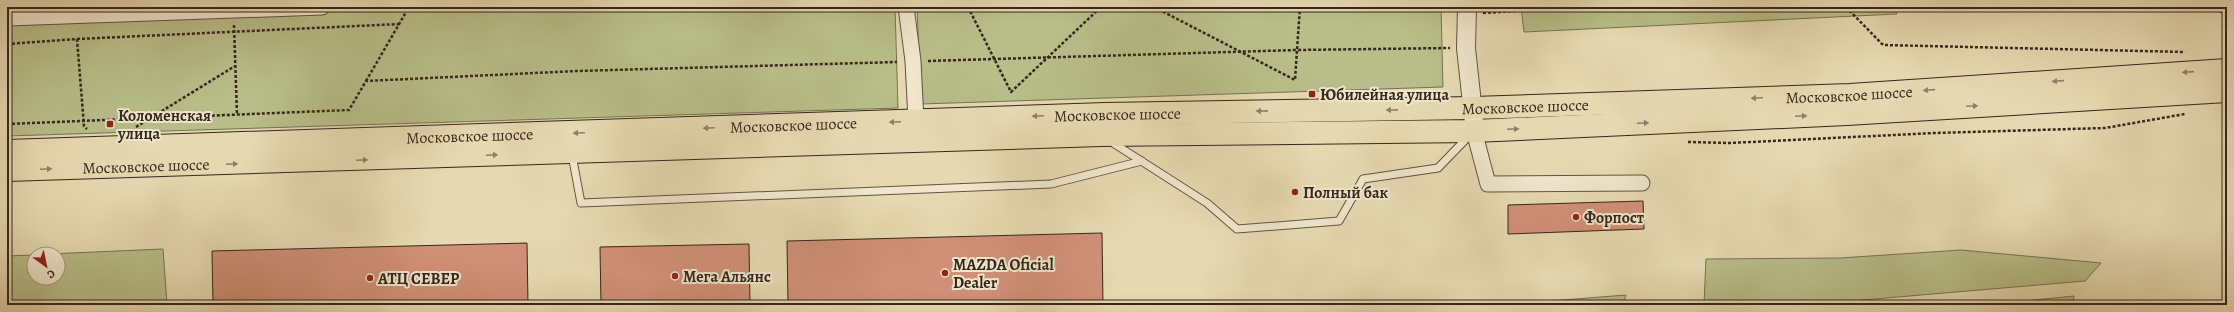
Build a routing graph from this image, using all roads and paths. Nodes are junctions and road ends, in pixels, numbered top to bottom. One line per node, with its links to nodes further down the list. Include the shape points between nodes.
1 (322, 7): 10 (street)
2 (409, 7): 13 (path)
3 (906, 7): 23 (street)
4 (968, 7): 22 (path)
5 (1101, 7): 21 (path)
6 (1154, 7): 19 (path)
7 (1300, 7): 18 (path)
8 (1581, 7): 11 (path)
9 (1846, 7): 20 (path, via 1883,45)
10 (234, 10): 12 (street); 14 (path)
11 (1468, 10): 17 (street)
12 (7, 18)
13 (400, 24): 14 (path); 26 (path)
14 (234, 31): 15 (path); 24 (path)
15 (77, 39): 16 (path); 32 (path)
16 (7, 44)
17 (1466, 48): 18 (path); 28 (street)
18 (1297, 50): 19 (path); 19 (path, via 1294,80)
19 (1239, 52): 21 (path)
20 (2186, 52)
21 (1048, 57): 22 (path); 22 (path, via 1011,92)
22 (994, 59): 23 (path)
23 (913, 61): 26 (path, via 577,71); 33 (street)
24 (235, 66): 30 (path); 31 (path)
25 (2227, 70): 28 (main road, Московское шоссе, one-way to 28, via 1850,95)
26 (366, 81): 30 (path, via 349,110)
27 (2227, 91): 37 (main road, Московское шоссе, one-way to 27, via 1847,114)
28 (1473, 108): 33 (main road, Московское шоссе, one-way to 33, via 1105,114); 37 (street)
29 (2189, 113): 39 (path, via 2105,128 1730,143)
30 (236, 115): 31 (path)
31 (148, 119): 32 (path); 35 (path)
32 (84, 122): 34 (path); 36 (path)
33 (916, 122): 40 (main road, Московское шоссе, one-way to 40)
34 (7, 124)
35 (135, 128)
36 (89, 131)
37 (1474, 131): 38 (main road, Московское шоссе); 42 (lane, via 1438,168 1363,179 1339,221 1237,229 1207,203); 44 (street, via 1488,184)
38 (1101, 136): 41 (main road, Московское шоссе); 42 (lane)
39 (1684, 142)
40 (7, 151)
41 (571, 153): 42 (lane, via 581,203 1050,184); 43 (main road, Московское шоссе, one-way to 41)
42 (1142, 161)
43 (7, 170)
44 (1642, 183)

